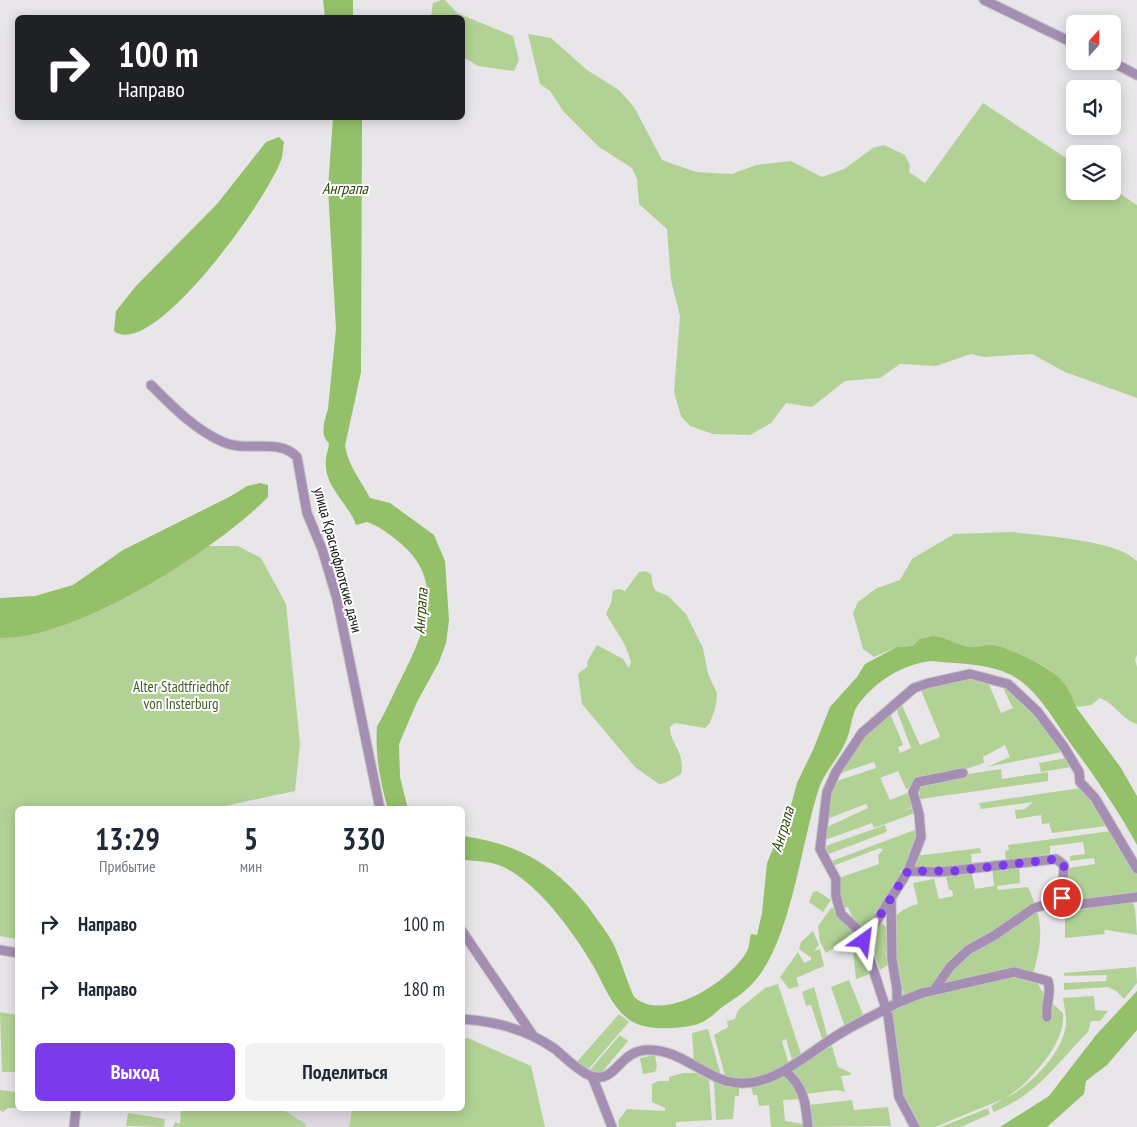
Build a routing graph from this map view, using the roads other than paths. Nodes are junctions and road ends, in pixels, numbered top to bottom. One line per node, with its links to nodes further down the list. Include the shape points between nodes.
1 (984, 0): 2 (street)
2 (1066, 40)
3 (1121, 67): 4 (street)
4 (1137, 75)
5 (150, 385): 7 (street, улица Краснофлотские дачи, via 194,424 224,442 285,448 297,457 307,513 337,599)
6 (962, 773): 9 (street, via 918,782 913,792 921,837)
7 (379, 806)
8 (1137, 869): 14 (street, via 1095,798 1080,782 1073,761 1025,698 1008,684 995,680 970,674 946,678 914,688 862,733 827,792 820,849 836,879 841,914)
9 (908, 871): 11 (street); 12 (street, via 940,872 1056,859 1064,865 1062,898)
10 (1137, 897): 12 (street)
11 (891, 898): 14 (street); 18 (street)
12 (1058, 907): 17 (street, via 1045,904 1034,908 968,950 950,967)
13 (465, 935): 22 (street)
14 (864, 941): 19 (street)
15 (0, 950): 16 (street)
16 (15, 952)
17 (934, 990): 18 (street); 20 (street, via 1014,972 1048,981 1051,991)
18 (897, 1003): 19 (street)
19 (885, 1010): 23 (street, via 841,1033); 29 (street, via 899,1097)
20 (1047, 1017)
21 (465, 1019): 22 (street, via 501,1025)
22 (534, 1037): 24 (street)
23 (785, 1071): 24 (street, via 738,1083 708,1074 672,1054 648,1050 628,1055 612,1074); 28 (street, via 799,1085 805,1098)
24 (592, 1076): 27 (street)
25 (76, 1111): 26 (street)
26 (74, 1127)
27 (612, 1127)
28 (808, 1127)
29 (914, 1127)

